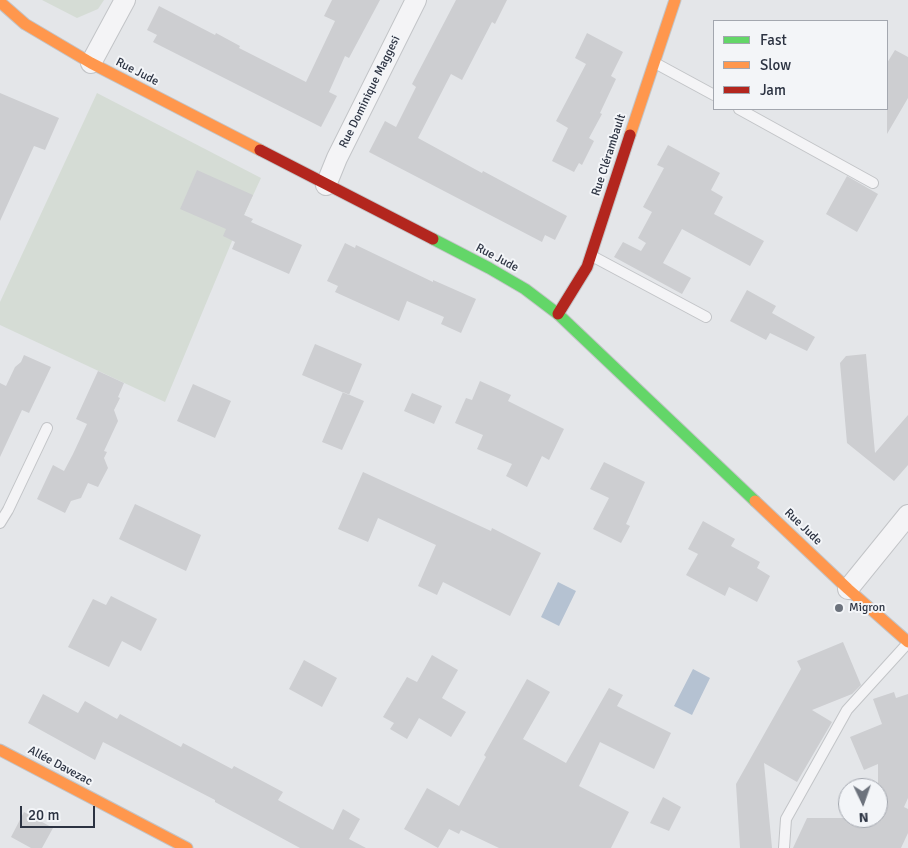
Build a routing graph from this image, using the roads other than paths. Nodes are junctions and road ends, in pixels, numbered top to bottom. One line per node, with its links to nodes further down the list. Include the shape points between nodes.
1 (125, 0): 6 (street)
2 (416, 0): 10 (street, Rue Dominique Maggesi)
3 (675, 0): 5 (street, Rue Clérambault)
4 (0, 2): 6 (street, Rue Jude, via 25,24)
5 (654, 62): 7 (lane); 11 (street, Rue Clérambault)
6 (91, 63): 10 (street, Rue Jude)
7 (713, 94)
8 (741, 110): 9 (lane)
9 (872, 183)
10 (326, 185): 12 (street, Rue Jude, via 489,268)
11 (591, 256): 12 (street, Rue Clérambault); 13 (lane)
12 (558, 314): 17 (street, Rue Jude)
13 (706, 316)
14 (47, 428): 15 (lane)
15 (0, 523)
16 (905, 524): 17 (street)
17 (848, 589): 18 (street, Rue Jude)
18 (908, 643): 21 (lane, via 847,710 786,819)
19 (0, 750): 20 (street, Allée Davezac)
20 (187, 848)
21 (784, 848)

